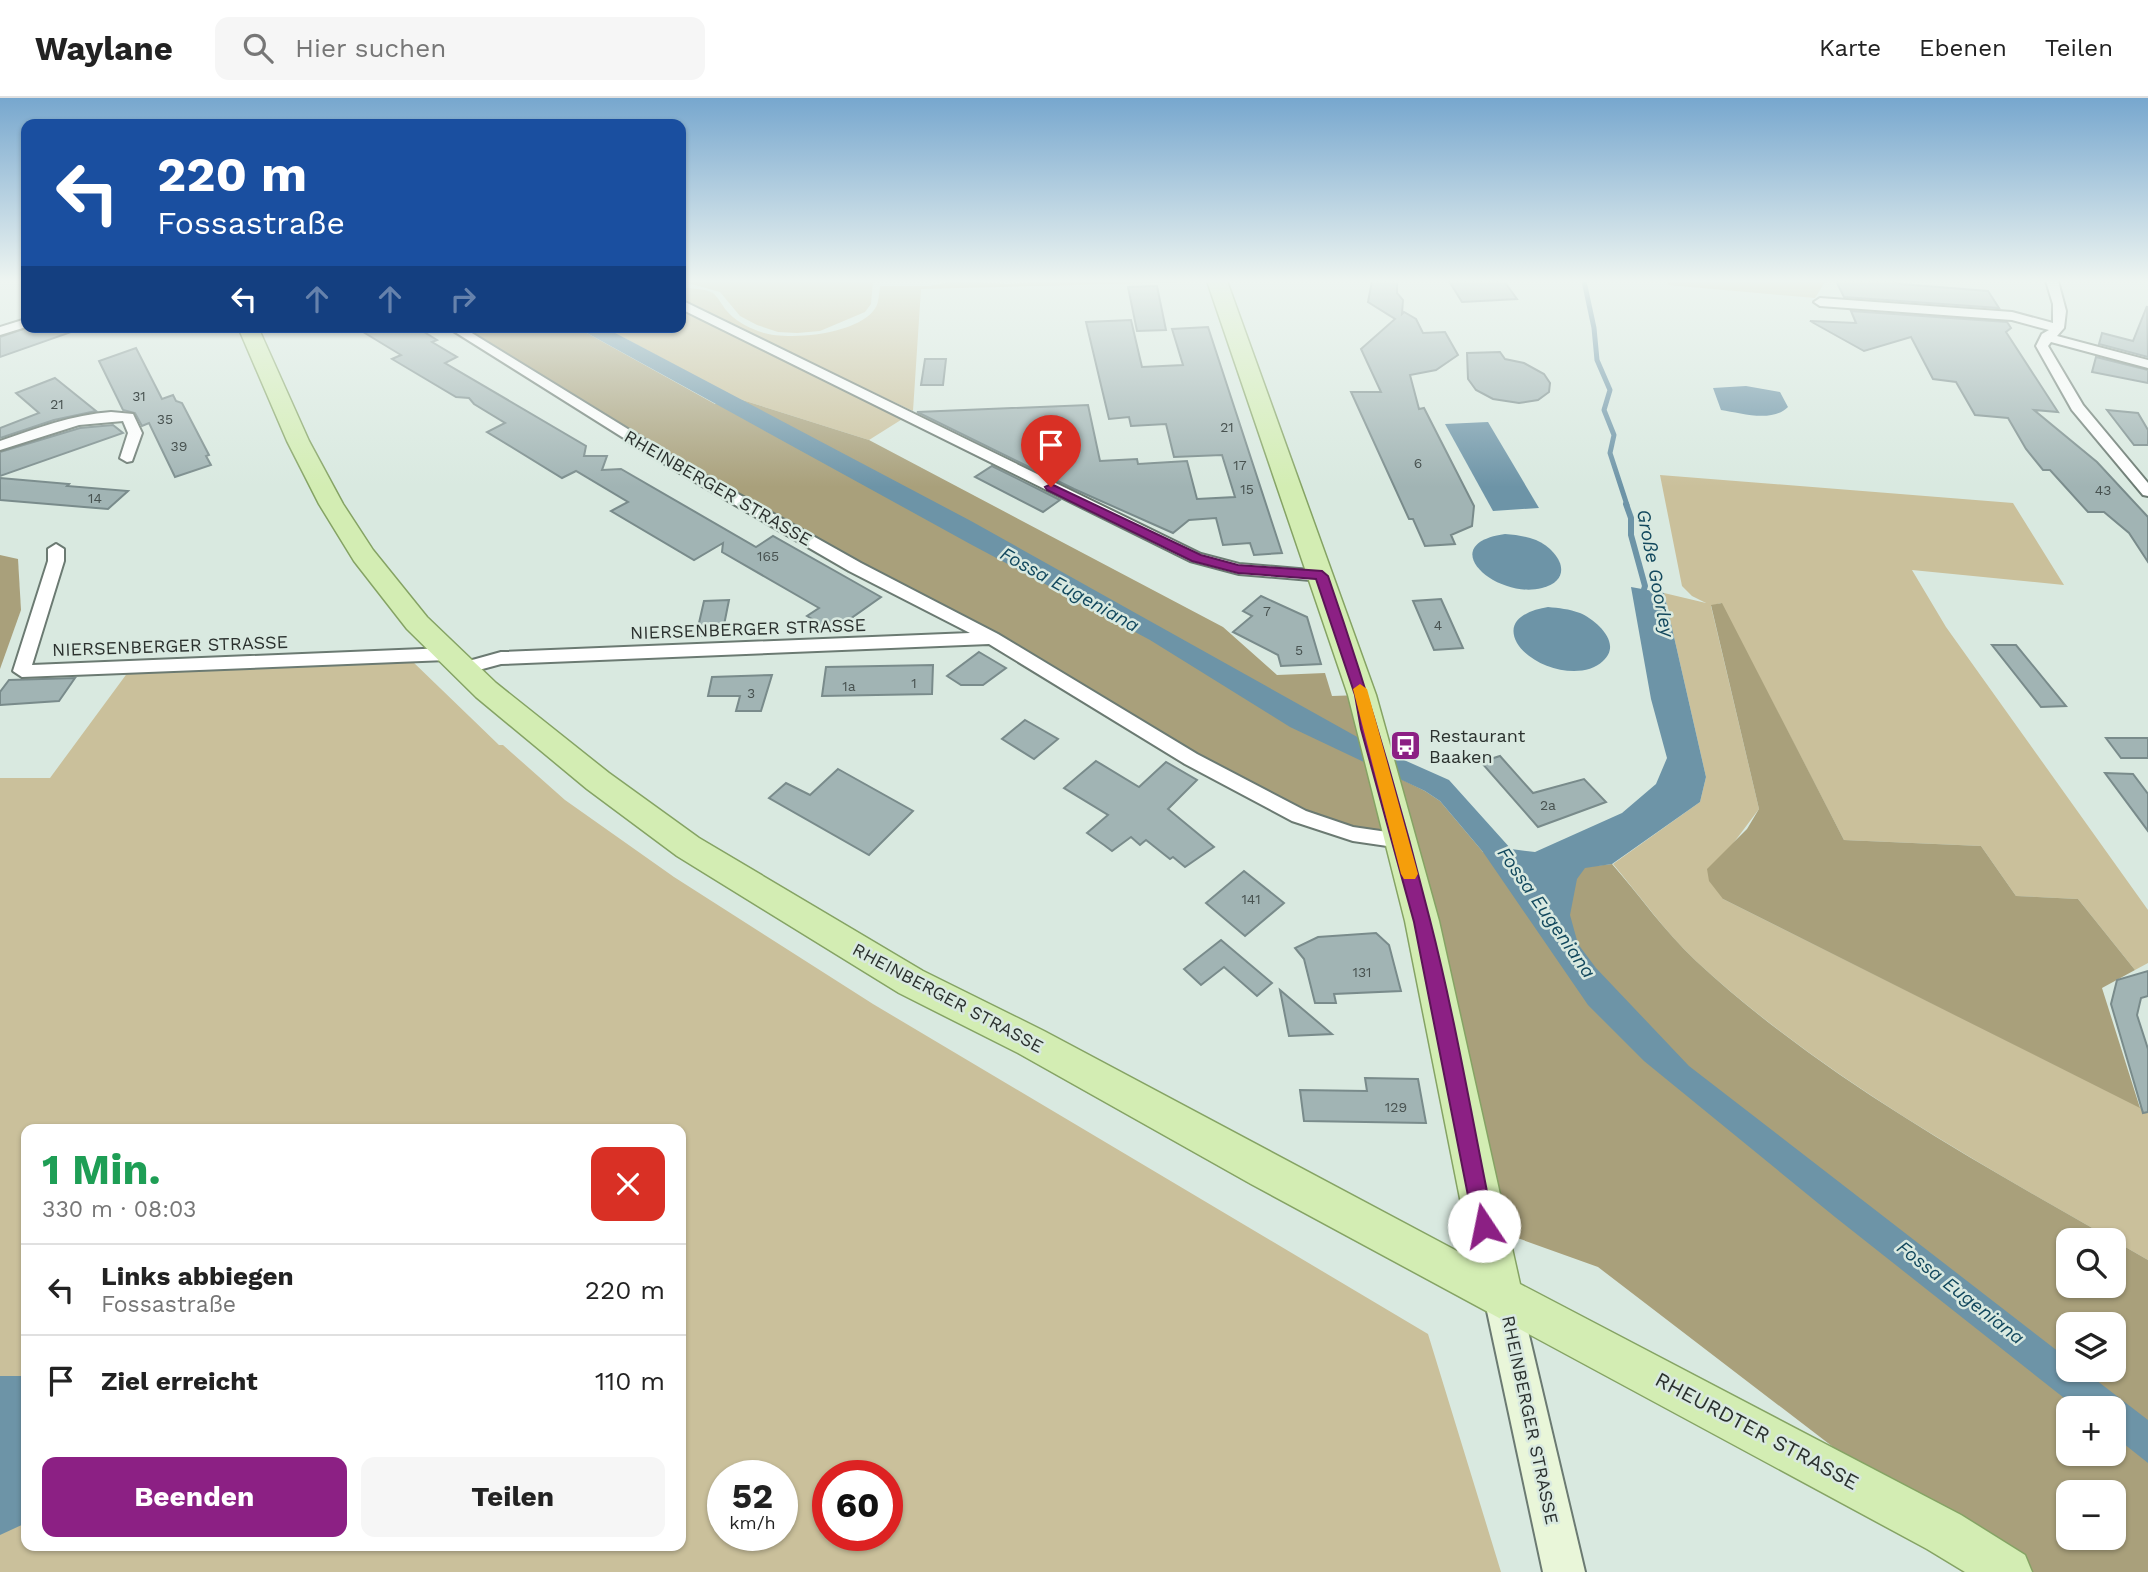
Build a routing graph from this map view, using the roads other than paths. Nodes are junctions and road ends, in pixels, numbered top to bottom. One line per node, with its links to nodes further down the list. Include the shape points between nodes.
1 (258, 350): 14 (main road, RHEINBERGER STRASSE, via 298,441 346,531 417,623)
2 (490, 350): 13 (street, RHEINBERGER STRASSE, via 678,467)
3 (774, 350): 12 (street, via 1196,558 1238,569)
4 (1241, 350): 12 (main road)
5 (2044, 350): 10 (street, via 2077,407)
6 (2094, 350): 7 (street)
7 (2148, 364)
8 (0, 446): 9 (street, via 76,419 118,416 128,417 135,433)
9 (127, 458)
10 (2148, 492)
11 (56, 549): 14 (street, NIERSENBERGER STRASSE, via 22,671)
12 (1322, 576): 15 (main road, via 1362,695)
13 (992, 638): 14 (street, NIERSENBERGER STRASSE); 15 (street, RHEINBERGER STRASSE, via 1191,758 1299,816 1353,834)
14 (455, 661): 16 (main road, RHEINBERGER STRASSE, via 555,747 688,847 911,982)
15 (1401, 840): 16 (main road)
16 (1502, 1297): 17 (main road, RHEINBERGER STRASSE); 18 (main road, RHEURDTER STRASSE, via 1944,1532)
17 (1564, 1572)
18 (2008, 1572)

